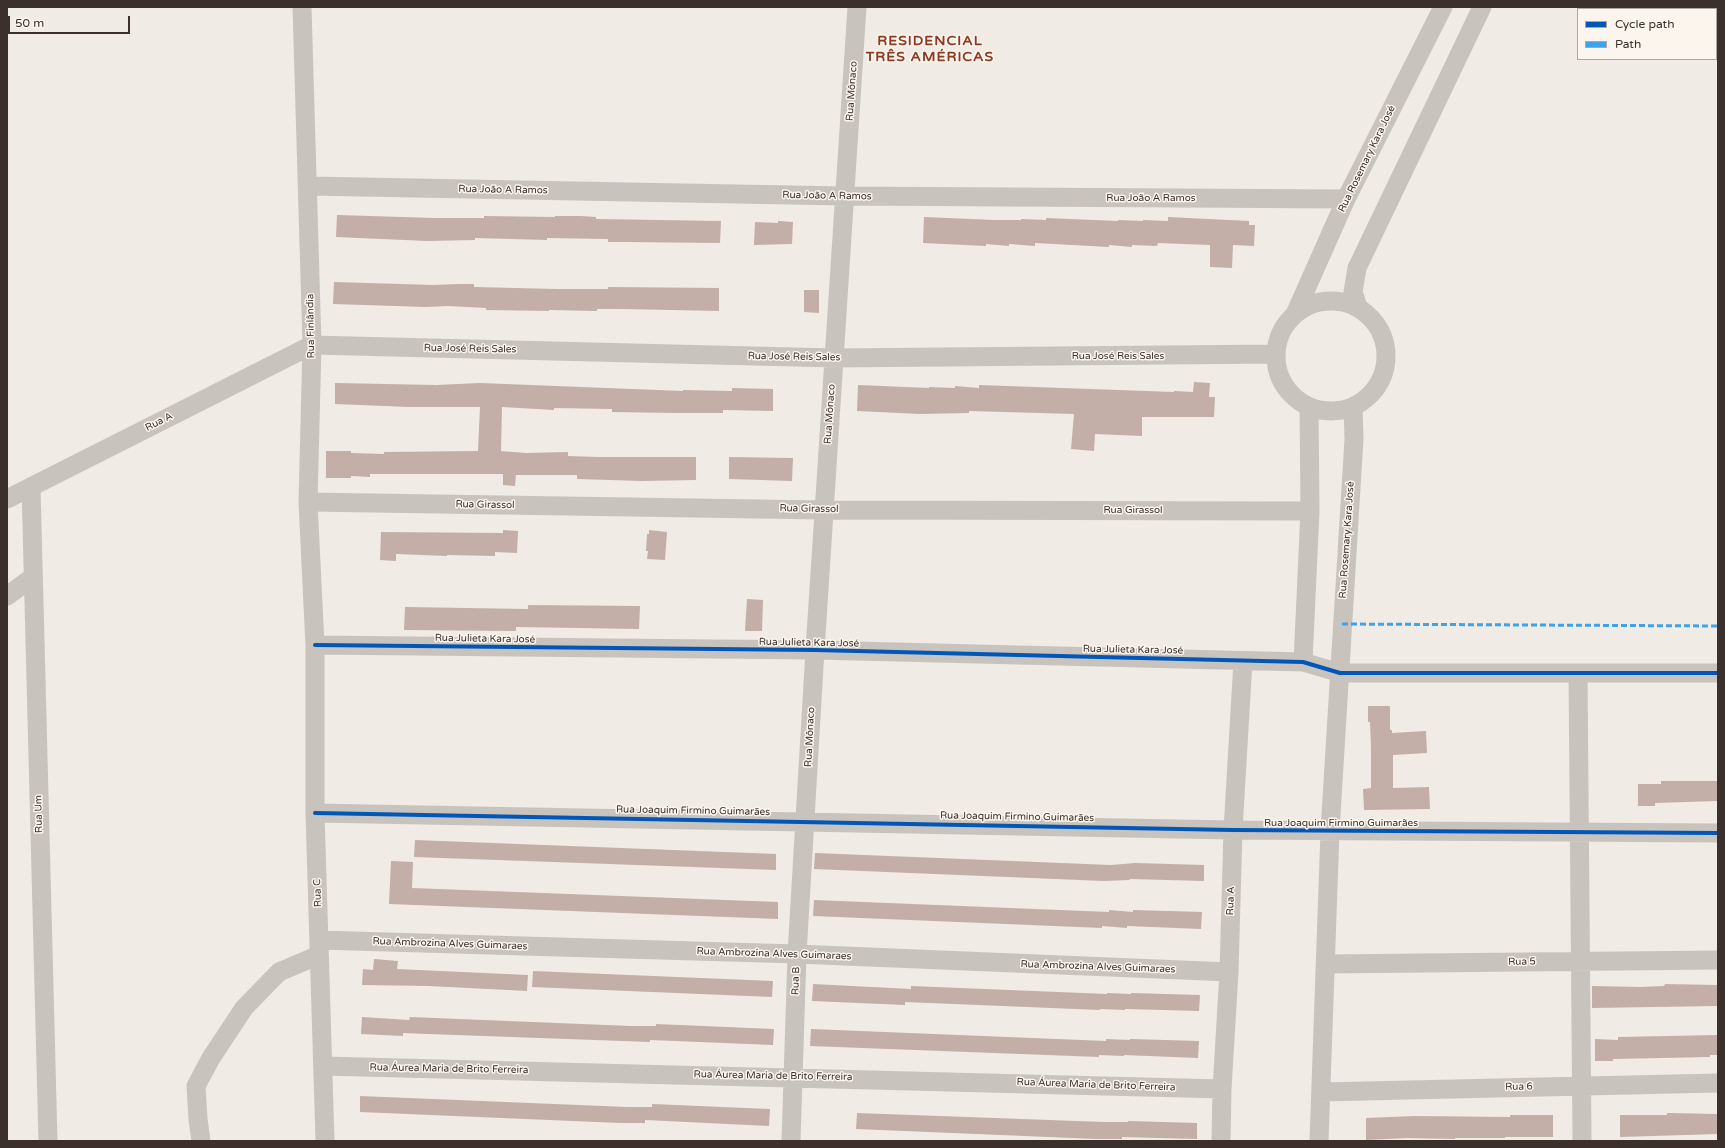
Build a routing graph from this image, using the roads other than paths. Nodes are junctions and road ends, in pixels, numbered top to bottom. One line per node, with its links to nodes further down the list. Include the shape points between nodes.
1 (302, 7): 5 (street, Rua Finlândia)
2 (857, 7): 6 (street, Rua Mônaco)
3 (1443, 7): 7 (street, Rua Rosemary Kara José)
4 (1482, 7): 8 (street, via 1356,268 1353,292)
5 (308, 186): 6 (street, Rua João A Ramos); 10 (street, Rua Finlândia)
6 (844, 196): 7 (street, Rua João A Ramos); 12 (street, Rua Mônaco)
7 (1346, 199): 9 (street, Rua Rosemary Kara José)
8 (1358, 307): 9 (street, Rua Rosemary Kara José, via 1343,301 1326,300 1309,305); 14 (street, Rua Rosemary Kara José, via 1370,316 1379,328 1385,343 1386,358 1384,374 1377,388)
9 (1295, 314): 11 (street, Rua Rosemary Kara José, via 1278,339)
10 (312, 345): 12 (street, Rua José Reis Sales); 15 (street, Rua A); 17 (street, Rua Finlândia)
11 (1276, 354): 12 (street, Rua José Reis Sales); 13 (street, Rua Rosemary Kara José, via 1281,380 1288,391)
12 (834, 358): 18 (street, Rua Mônaco)
13 (1309, 407): 14 (street, Rua Rosemary Kara José, via 1331,412); 19 (street)
14 (1353, 407): 26 (street, Rua Rosemary Kara José, via 1354,439)
15 (31, 487): 16 (street, Rua A); 20 (street, Rua Um)
16 (7, 499)
17 (308, 502): 18 (street, Rua Girassol); 22 (street, Rua Finlândia)
18 (823, 510): 19 (street, Rua Girassol); 23 (street, Rua Mônaco)
19 (1310, 511): 25 (street)
20 (33, 578): 21 (street); 47 (street, Rua Um)
21 (7, 596)
22 (315, 645): 23 (street, Rua Julieta Kara José); 29 (street, Rua C)
23 (815, 650): 24 (street, Rua Julieta Kara José); 30 (street, Rua Mônaco)
24 (1243, 660): 25 (street, Rua Julieta Kara José); 31 (street, Rua A)
25 (1303, 662): 26 (street, Rua Julieta Kara José)
26 (1340, 673): 27 (street, Rua Julieta Kara José); 32 (street, Rua Rosemary Kara José)
27 (1578, 673): 28 (street, Rua Julieta Kara José); 33 (street)
28 (1718, 673)
29 (315, 813): 30 (street, Rua Joaquim Firmino Guimarães); 35 (street, Rua C)
30 (805, 821): 31 (street, Rua Joaquim Firmino Guimarães); 36 (street, Rua B)
31 (1233, 830): 32 (street, Rua Joaquim Firmino Guimarães); 40 (street, Rua A)
32 (1330, 831): 33 (street, Rua Joaquim Firmino Guimarães); 39 (street, Rua Rosemary Kara José)
33 (1579, 832): 34 (street, Rua Joaquim Firmino Guimarães); 38 (street)
34 (1718, 832)
35 (319, 947): 36 (street, Rua Ambrozina Alves Guimaraes); 41 (street, Rua C); 48 (street, via 279,972 244,1008 211,1058 196,1086)
36 (797, 954): 40 (street, Rua Ambrozina Alves Guimaraes); 42 (street, Rua B)
37 (1718, 960): 38 (street, Rua 5)
38 (1581, 962): 39 (street, Rua 5); 44 (street)
39 (1326, 964): 46 (street, Rua Rosemary Kara José)
40 (1229, 972): 45 (street, Rua A)
41 (323, 1066): 42 (street, Rua Áurea Maria de Brito Ferreira); 49 (street, Rua C)
42 (793, 1077): 45 (street, Rua Áurea Maria de Brito Ferreira); 50 (street, Rua B)
43 (1718, 1083): 44 (street, Rua 6)
44 (1582, 1085): 46 (street, Rua 6); 53 (street)
45 (1222, 1089): 51 (street, Rua A)
46 (1321, 1092): 52 (street, Rua Rosemary Kara José)
47 (48, 1141)
48 (201, 1141)
49 (325, 1141)
50 (791, 1141)
51 (1221, 1141)
52 (1319, 1141)
53 (1582, 1141)

